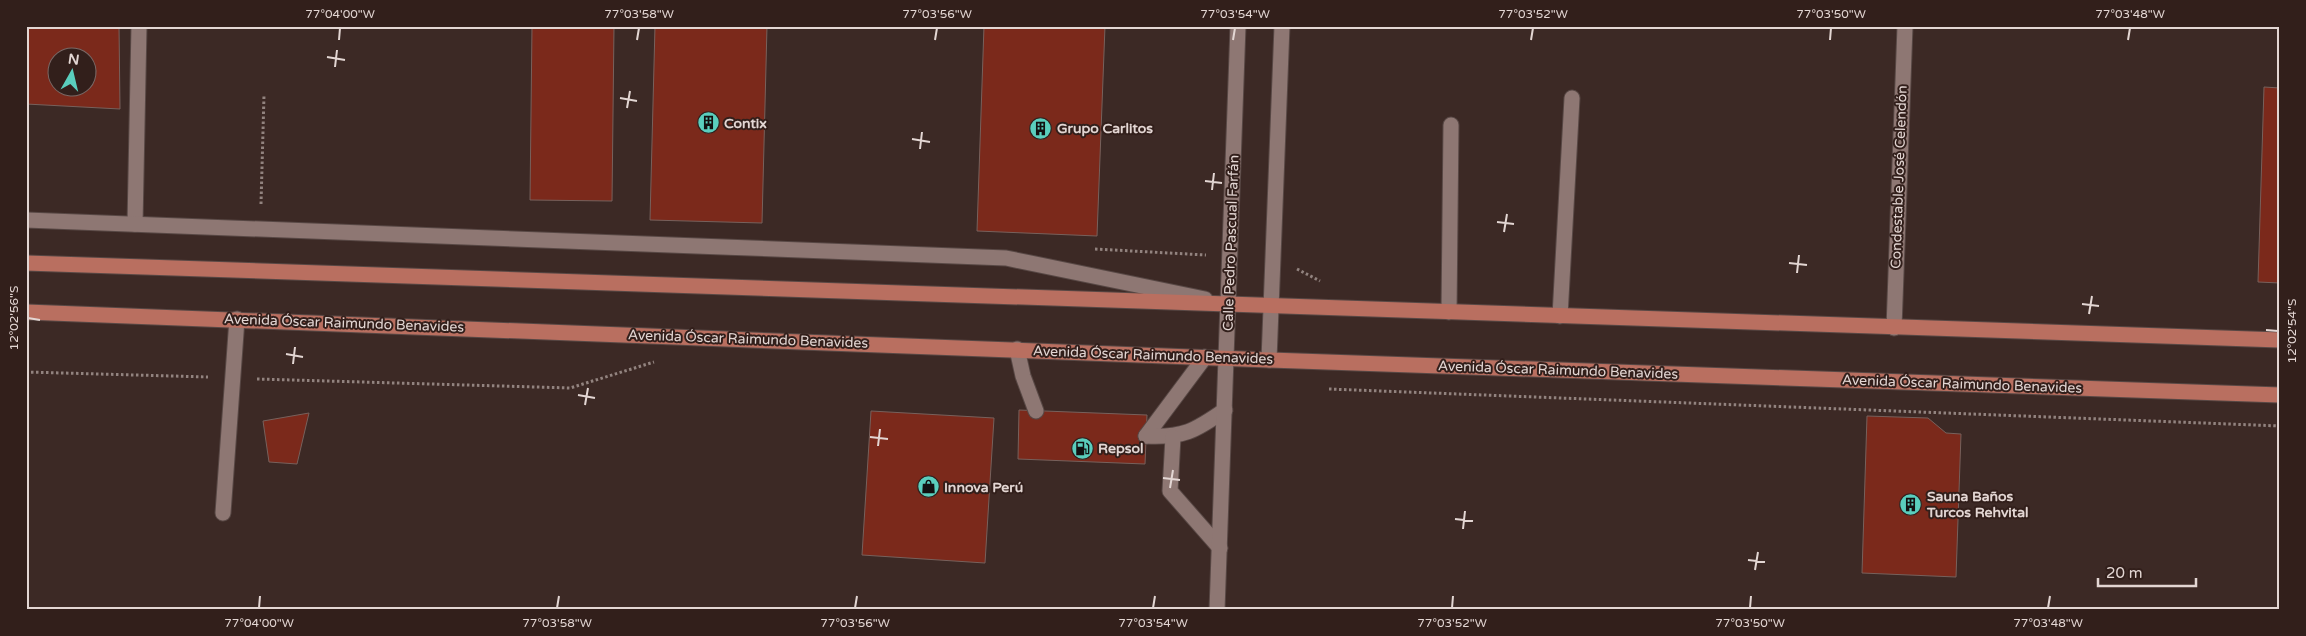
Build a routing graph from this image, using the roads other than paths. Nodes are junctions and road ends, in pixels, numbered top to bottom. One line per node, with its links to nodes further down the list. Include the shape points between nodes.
1 (139, 26): 8 (main road)
2 (1238, 26): 10 (main road, Calle Pedro Pascual Farfán)
3 (1282, 26): 11 (main road)
4 (1905, 26): 16 (main road, Condestable José Celendón)
5 (1572, 98): 14 (main road)
6 (1451, 125): 13 (main road)
7 (26, 220): 8 (main road)
8 (135, 224): 10 (main road, via 1006,258)
9 (26, 263): 10 (main road)
10 (1229, 304): 11 (main road); 20 (main road, Calle Pedro Pascual Farfán)
11 (1270, 305): 13 (main road); 21 (main road)
12 (26, 312): 15 (main road, Avenida Óscar Raimundo Benavides)
13 (1449, 312): 14 (main road)
14 (1560, 316): 16 (main road)
15 (237, 319): 18 (main road, Avenida Óscar Raimundo Benavides); 26 (main road)
16 (1894, 328): 17 (main road)
17 (2280, 340)
18 (1017, 349): 19 (main road, Avenida Óscar Raimundo Benavides); 24 (main road)
19 (1205, 357): 20 (main road, Avenida Óscar Raimundo Benavides); 25 (main road, via 1146,436)
20 (1226, 358): 21 (main road, Avenida Óscar Raimundo Benavides); 23 (main road, Calle Pedro Pascual Farfán)
21 (1269, 360): 22 (main road, Avenida Óscar Raimundo Benavides)
22 (2280, 395)
23 (1225, 410): 25 (main road, via 1200,428); 27 (main road, Calle Pedro Pascual Farfán)
24 (1036, 411)
25 (1173, 437): 27 (main road, via 1170,491)
26 (223, 512)
27 (1220, 548): 28 (main road, Calle Pedro Pascual Farfán)
28 (1217, 610)

